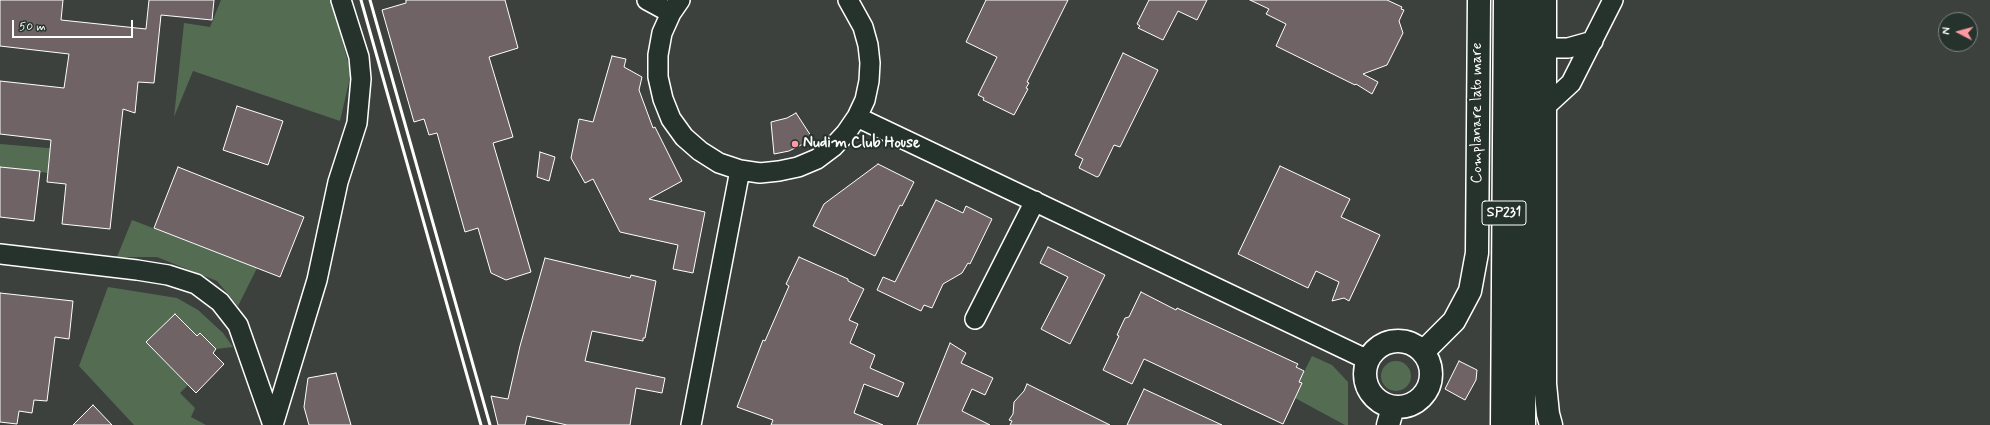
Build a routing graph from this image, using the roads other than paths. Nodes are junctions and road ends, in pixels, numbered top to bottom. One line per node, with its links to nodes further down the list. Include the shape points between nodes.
1 (341, 0): 21 (street, via 358,57 361,79 357,123 338,182 317,280)
2 (647, 0): 9 (street)
3 (848, 0): 13 (street, via 863,27 870,63 866,94)
4 (1479, 0): 18 (main road, Complanare lato mare, via 1477,253 1470,291 1454,321)
5 (1505, 0): 23 (main road, SP231)
6 (1527, 0): 24 (main road, SP231)
7 (1545, 0): 11 (main road)
8 (1613, 0): 10 (street)
9 (675, 7): 14 (street, via 662,34 658,55 658,77 662,98 671,119 684,137 719,163)
10 (1593, 41): 11 (street, via 1568,48); 12 (street, via 1570,84)
11 (1545, 48): 12 (main road)
12 (1545, 107): 25 (main road, via 1545,384 1548,414)
13 (857, 116): 14 (street, via 833,147 798,167 760,172); 15 (street)
14 (740, 170): 22 (street)
15 (1035, 201): 17 (street); 19 (street)
16 (0, 254): 21 (street, via 137,270 168,275 196,284 220,302 238,325)
17 (975, 319)
18 (1423, 352): 19 (main road, via 1414,344 1393,340 1374,350); 20 (main road, via 1432,373 1430,385 1416,403)
19 (1368, 360): 20 (main road, via 1365,370 1368,390 1383,404)
20 (1390, 416)
21 (273, 425)
22 (691, 425)
23 (1502, 425)
24 (1524, 425)
25 (1552, 425)

